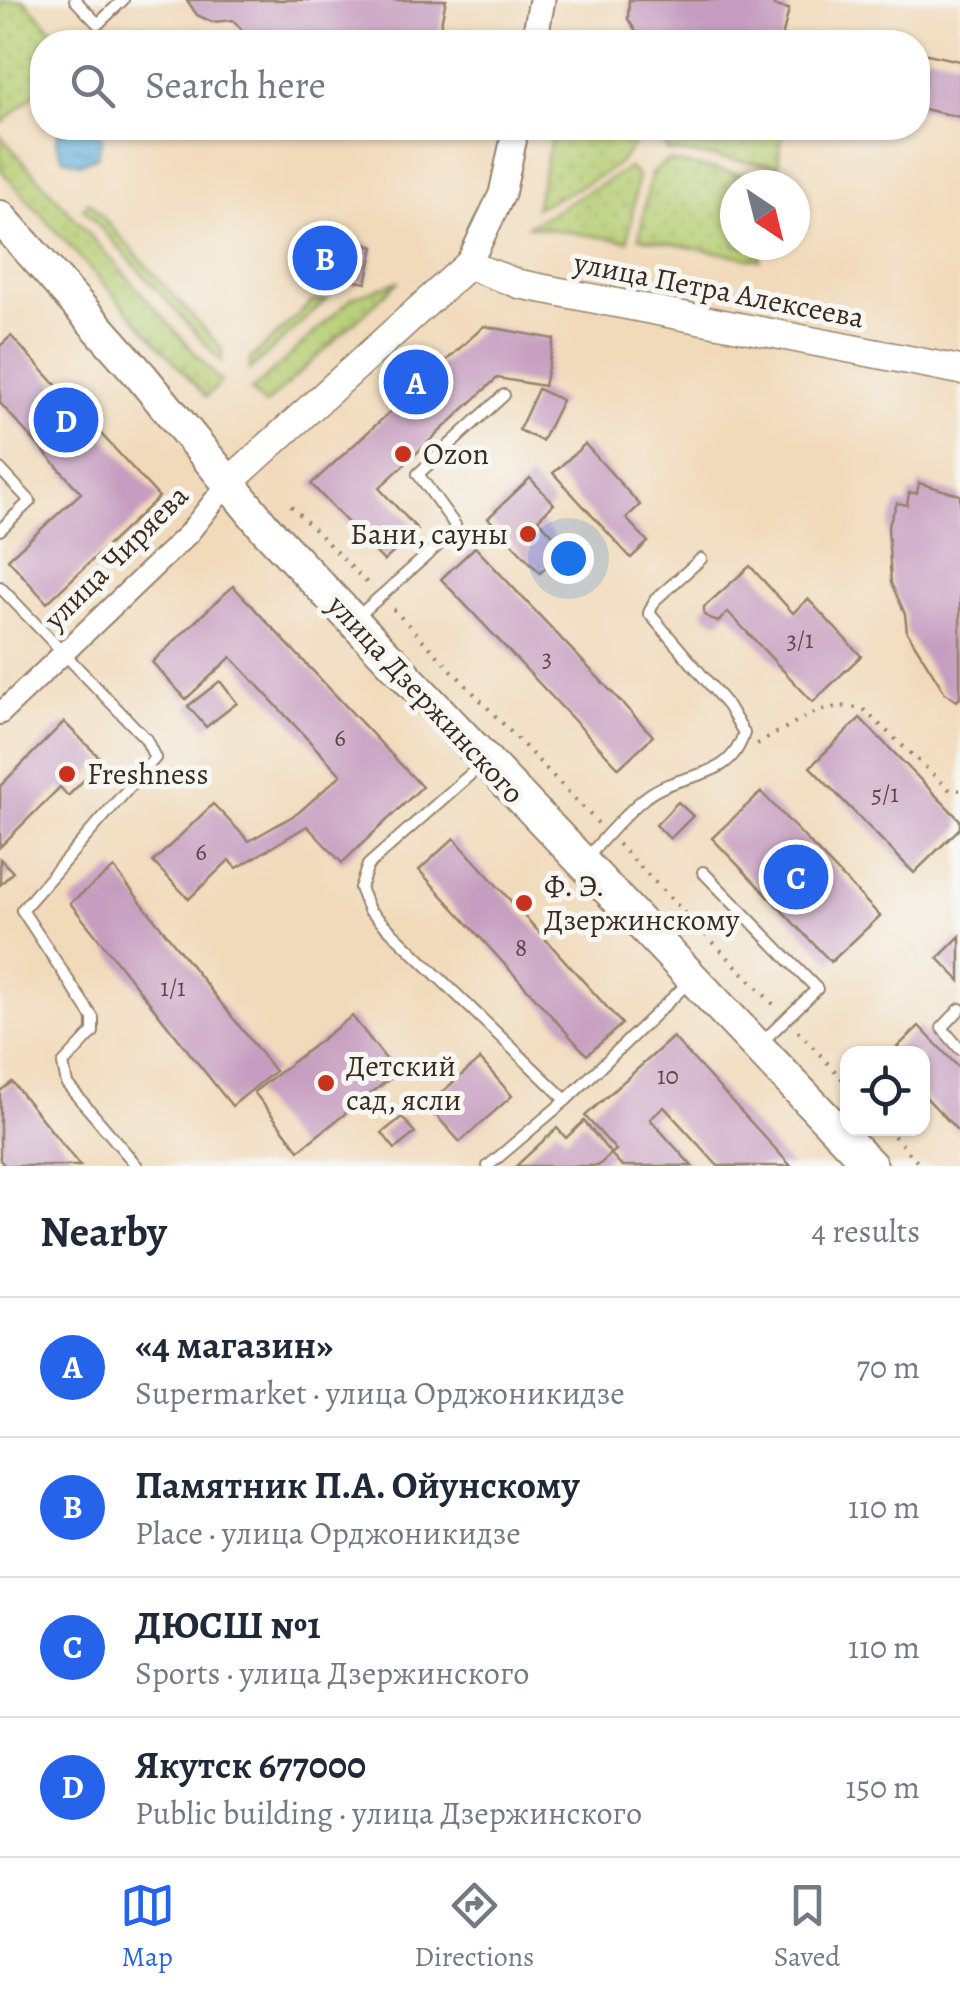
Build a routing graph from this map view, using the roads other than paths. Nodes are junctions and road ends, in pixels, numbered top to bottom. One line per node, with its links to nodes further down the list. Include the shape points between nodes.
1 (75, 0): 2 (lane, via 98,24)
2 (123, 0)
3 (542, 0): 4 (street)
4 (536, 30)
5 (513, 140): 7 (street, via 502,194)
6 (0, 217): 11 (main road, улица Дзержинского)
7 (468, 265): 8 (main road, улица Петра Алексеева, via 519,284); 11 (main road)
8 (960, 370)
9 (504, 395): 15 (lane, via 418,474 455,525 452,533)
10 (0, 470): 12 (lane, via 30,502)
11 (228, 482): 15 (main road, улица Дзержинского); 16 (street, улица Чиряева, via 188,534)
12 (0, 530)
13 (700, 559): 19 (lane, via 655,600 650,614 728,706 744,733 738,754 722,767 646,797)
14 (0, 587): 16 (lane)
15 (352, 622): 18 (main road, улица Дзержинского)
16 (62, 654): 17 (street, улица Чиряева); 27 (lane, via 146,739 155,758 22,910 93,1018 92,1032 63,1064 67,1084)
17 (0, 714)
18 (484, 762): 19 (main road, улица Дзержинского); 25 (lane, via 368,864 360,888 369,910)
19 (581, 862): 21 (main road, улица Дзержинского)
20 (703, 872): 23 (lane, via 817,989)
21 (691, 980): 23 (main road, улица Дзержинского); 25 (lane)
22 (960, 1009): 24 (lane, via 942,1028)
23 (757, 1047): 26 (main road, улица Дзержинского)
24 (960, 1049)
25 (566, 1100): 28 (lane)
26 (868, 1165)
27 (137, 1166)
28 (488, 1166)

